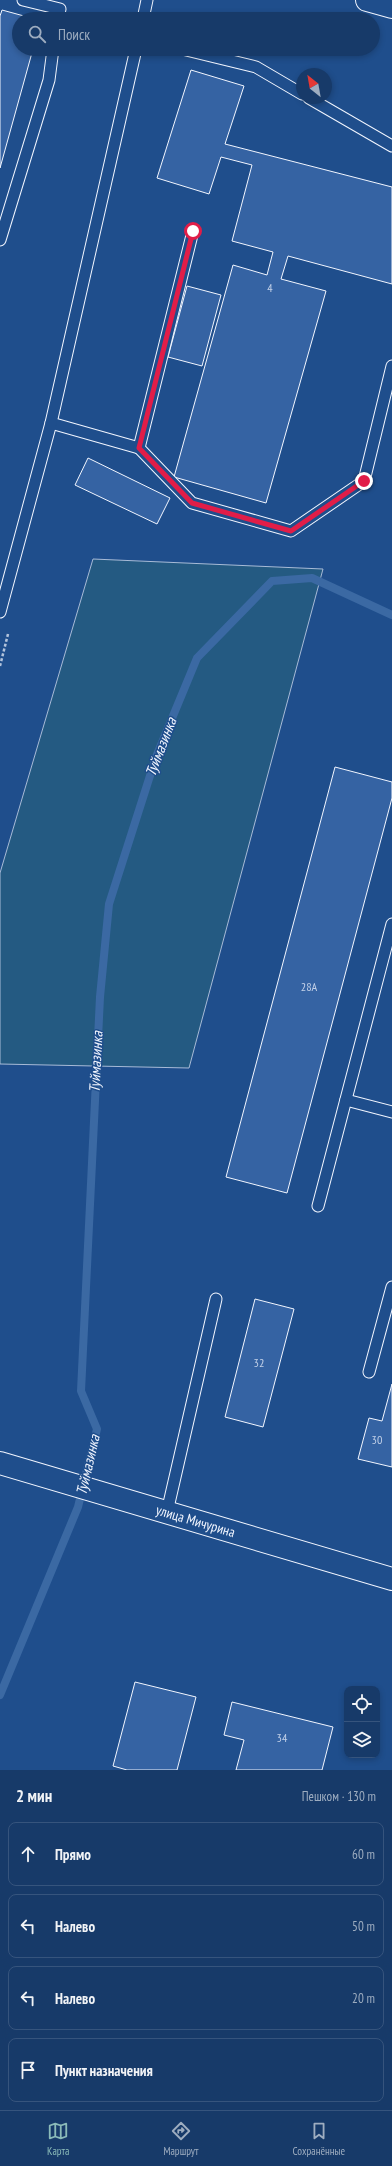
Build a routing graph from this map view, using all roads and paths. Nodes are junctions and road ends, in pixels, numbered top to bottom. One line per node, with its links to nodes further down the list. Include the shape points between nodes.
1 (23, 0): 5 (lane, via 60,9)
2 (147, 0): 6 (lane)
3 (367, 0): 4 (street)
4 (392, 7)
5 (59, 12)
6 (144, 12)
7 (53, 56): 14 (lane, via 49,80)
8 (134, 56): 16 (lane)
9 (211, 56): 10 (lane, via 256,67)
10 (296, 90)
11 (319, 104): 12 (lane)
12 (392, 146)
13 (193, 231): 17 (lane)
14 (0, 240)
15 (392, 366): 17 (lane, via 364,481 291,531 192,503)
16 (51, 423): 17 (lane); 18 (lane)
17 (139, 448)
18 (0, 612)
19 (8, 634): 20 (path)
20 (0, 666)
21 (392, 924): 22 (lane)
22 (346, 1100): 23 (lane); 24 (lane)
23 (392, 1112)
24 (318, 1206)
25 (392, 1287): 27 (lane)
26 (216, 1299): 29 (lane)
27 (369, 1372)
28 (0, 1463): 29 (street, улица Мичурина)
29 (167, 1512): 30 (street, улица Мичурина)
30 (392, 1579)

